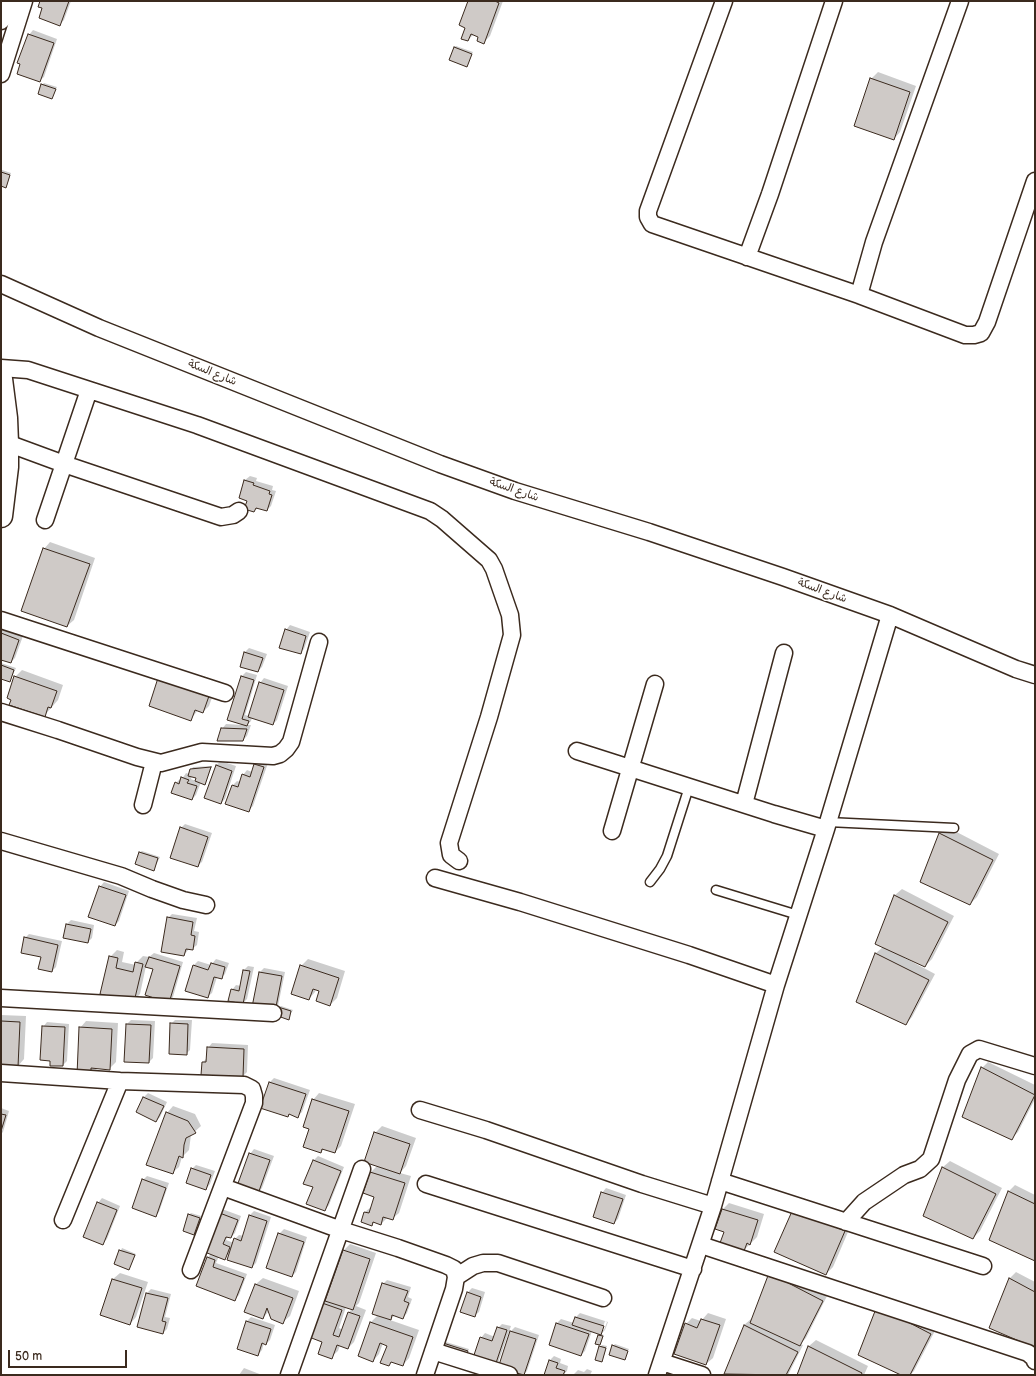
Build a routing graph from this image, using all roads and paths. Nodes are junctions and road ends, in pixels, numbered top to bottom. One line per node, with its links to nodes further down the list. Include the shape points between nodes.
1 (8, 1): 6 (street)
2 (24, 1): 7 (street)
3 (724, 1): 9 (street, via 648,217 652,224)
4 (834, 1): 9 (street)
5 (960, 1): 11 (street, via 874,242)
6 (1, 21)
7 (1, 74)
8 (1035, 181): 11 (street, via 981,333 965,334)
9 (747, 256): 11 (street)
10 (1, 284): 20 (street, شارع السكة, via 99,328 440,464 515,491 649,532)
11 (859, 294)
12 (1, 368): 14 (street, via 28,370)
13 (1, 379): 15 (main road)
14 (89, 390): 16 (street); 38 (street, via 197,425 430,511 489,560 510,614 512,635 449,843 451,855)
15 (7, 443): 16 (street); 18 (main road)
16 (64, 464): 17 (street, via 221,517); 19 (street)
17 (239, 511)
18 (1, 516)
19 (45, 520)
20 (890, 615): 24 (street, شارع السكة); 34 (street)
21 (1, 620): 26 (street)
22 (319, 642): 29 (street, via 291,742 280,754 273,756 202,752 161,763)
23 (784, 653): 32 (street)
24 (1035, 675)
25 (655, 684): 30 (street)
26 (225, 693)
27 (1, 712): 29 (street)
28 (576, 751): 30 (street)
29 (154, 762): 33 (street)
30 (630, 768): 31 (street); 36 (street)
31 (689, 787): 32 (street); 40 (lane, via 667,856)
32 (744, 804): 34 (street)
33 (143, 805)
34 (827, 826): 35 (lane); 43 (street)
35 (954, 828)
36 (612, 832)
37 (1, 841): 42 (street, via 121,876 183,900)
38 (459, 861)
39 (435, 878): 44 (street, via 689,955)
40 (650, 882)
41 (716, 890): 43 (lane)
42 (206, 905)
43 (798, 915): 44 (street)
44 (776, 985): 52 (street)
45 (1, 998): 46 (street)
46 (273, 1013)
47 (1035, 1066): 57 (street, via 979,1049 970,1054 957,1080 931,1159 920,1169 904,1175 864,1202)
48 (1, 1073): 49 (street)
49 (120, 1081): 54 (street, via 244,1085 252,1089 254,1103); 56 (street)
50 (420, 1110): 55 (street)
51 (362, 1169): 58 (street)
52 (720, 1181): 55 (street); 57 (street)
53 (426, 1184): 62 (street)
54 (223, 1187): 58 (street); 61 (street)
55 (713, 1206): 59 (street)
56 (63, 1220)
57 (846, 1222): 60 (street)
58 (341, 1230): 63 (street, via 446,1265 454,1269); 69 (street)
59 (701, 1245): 62 (street); 66 (street, via 1028,1353)
60 (983, 1266)
61 (191, 1270)
62 (693, 1270): 68 (street)
63 (456, 1277): 64 (street, via 473,1266 498,1263); 65 (street)
64 (603, 1298)
65 (433, 1351): 70 (street); 71 (street)
66 (1035, 1361)
67 (1035, 1367): 73 (street)
68 (659, 1369): 72 (street)
69 (289, 1375)
70 (425, 1375)
71 (509, 1375)
72 (702, 1375)
73 (1033, 1375)

